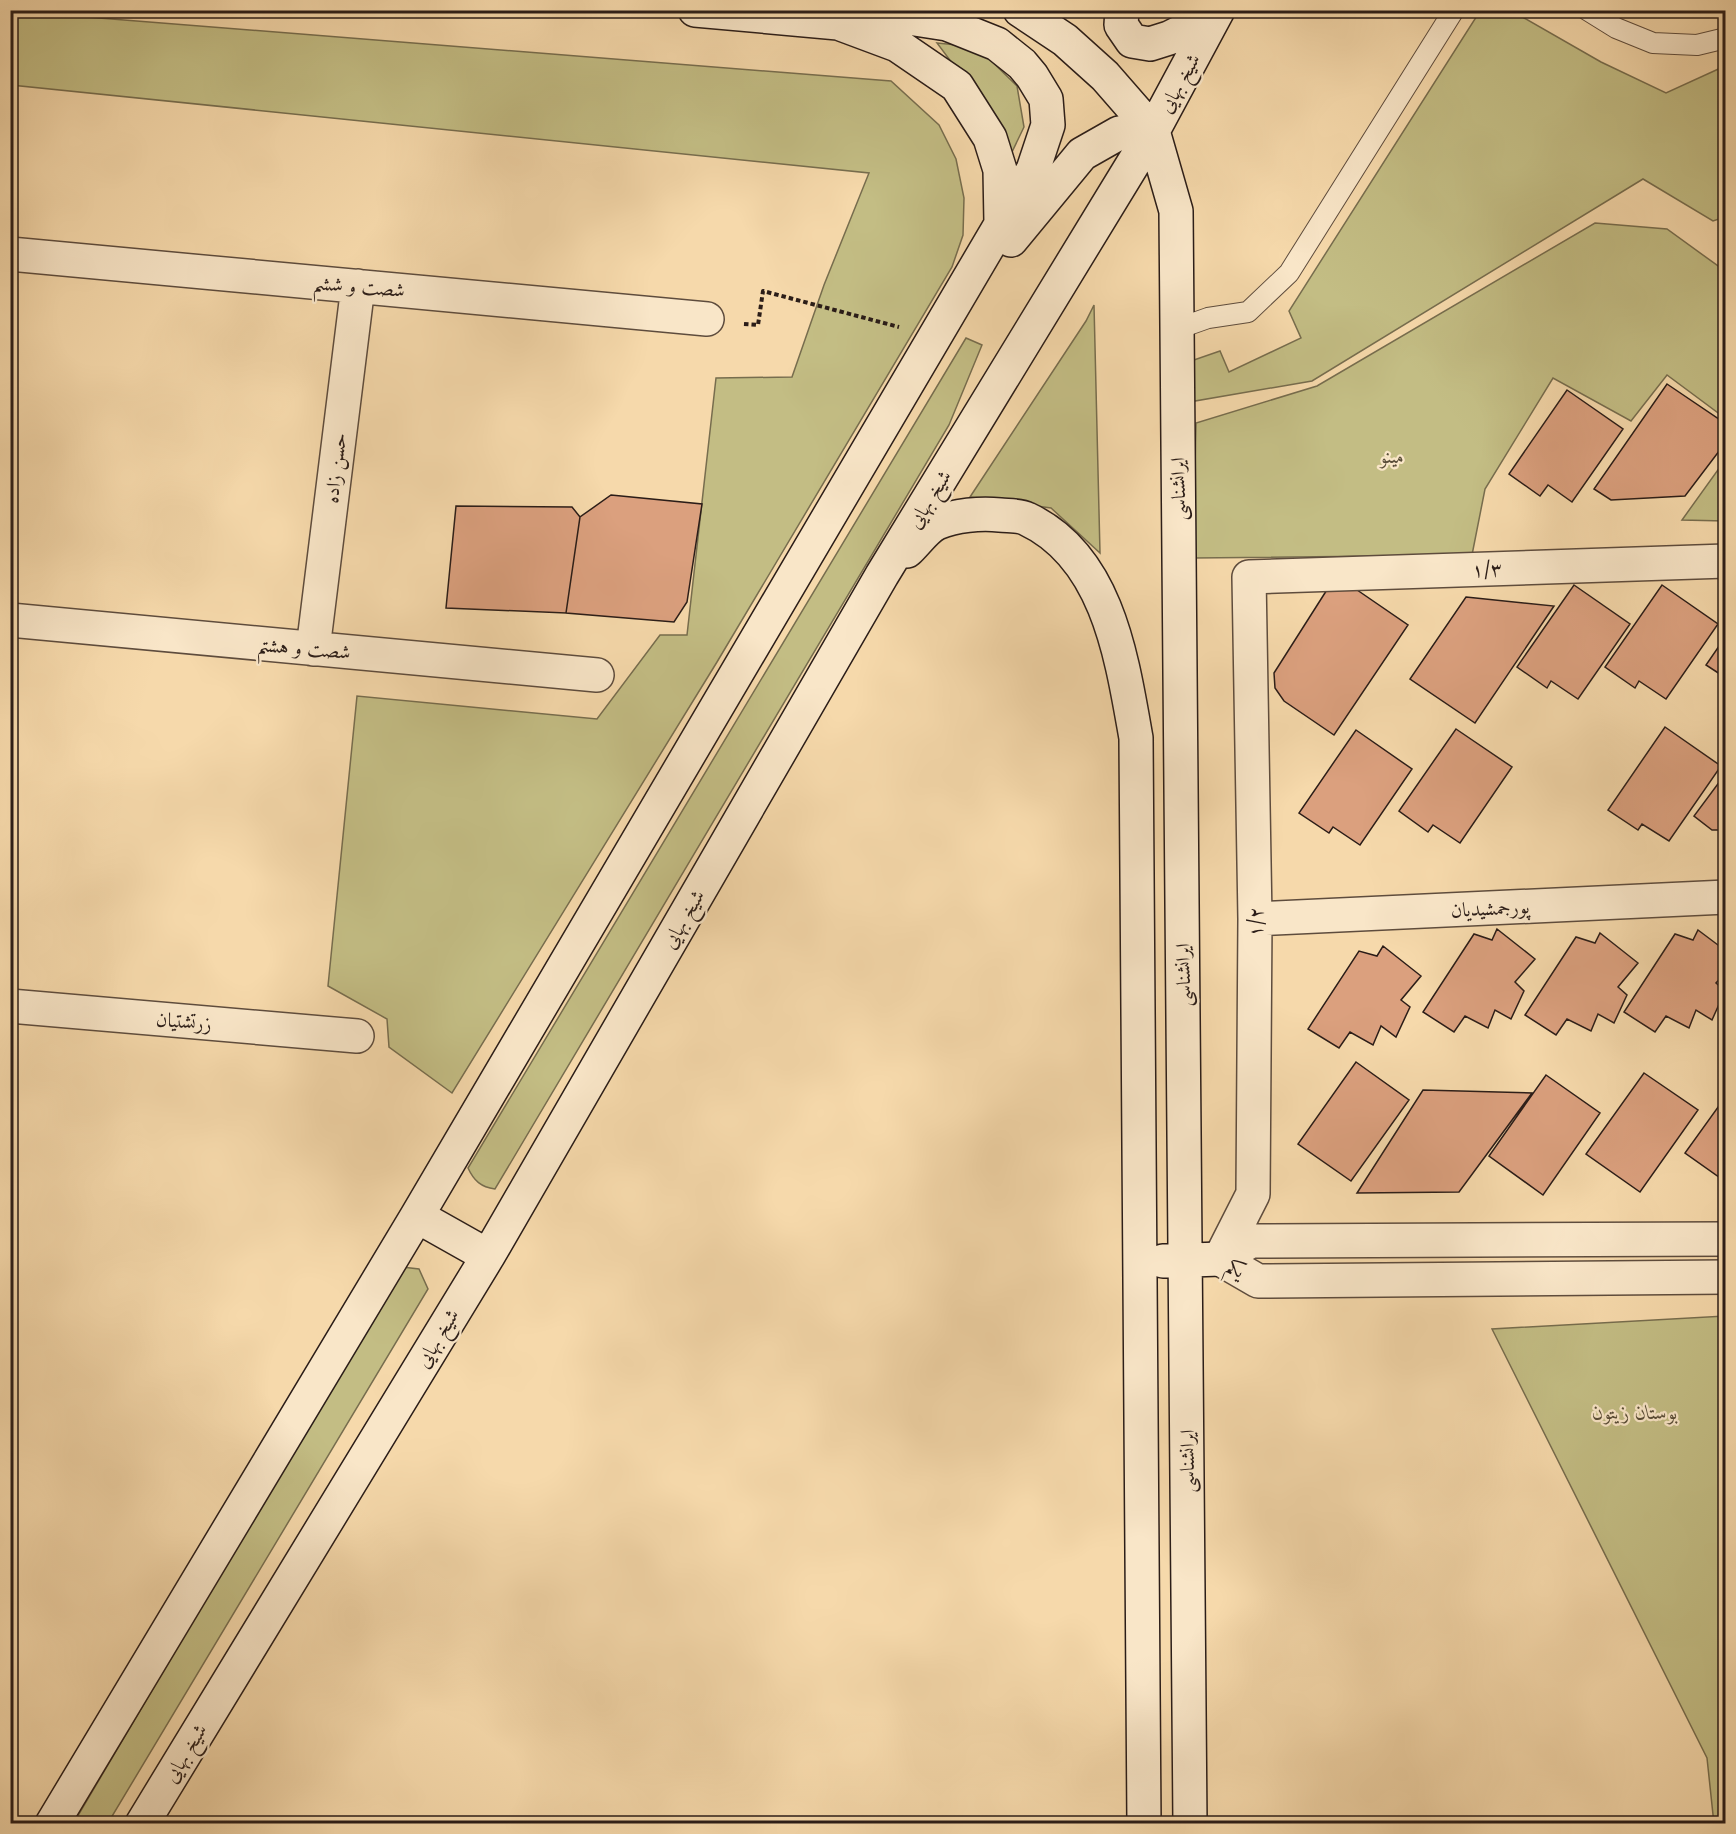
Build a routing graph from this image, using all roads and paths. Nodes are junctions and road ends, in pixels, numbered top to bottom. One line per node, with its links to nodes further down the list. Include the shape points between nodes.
1 (695, 10): 8 (main road)
2 (1020, 10): 10 (main road, via 1065,40 1105,76)
3 (1122, 10): 4 (main road, via 1121,25 1132,40 1150,44 1187,29)
4 (1210, 10)
5 (1218, 10): 10 (main road, شیخ بهایی)
6 (1454, 10): 15 (lane, via 1289,273 1248,312 1208,318)
7 (1587, 10): 9 (lane, via 1616,28 1653,43 1697,45)
8 (838, 23): 11 (main road, via 897,45 957,87 990,138 1000,170); 11 (main road, via 889,15 947,24 997,44 1032,76 1046,99 1048,125 1033,170)
9 (1725, 38)
10 (1153, 131): 15 (main road, ایرانشناسی, via 1176,211); 17 (main road, via 1119,133 1082,154 1018,230 943,346); 19 (main road, شیخ بهایی)
11 (1001, 224): 16 (main road)
12 (10, 254): 13 (main road, شصت و ششم)
13 (358, 286): 14 (main road, شصت و ششم); 22 (main road, حسن زاده)
14 (707, 319): 16 (path, via 758,325 763,291)
15 (1177, 329): 32 (main road, ایرانشناسی)
16 (935, 336): 17 (main road)
17 (917, 367): 28 (main road)
18 (1725, 561): 20 (main road, ۱/۳)
19 (882, 575): 30 (main road, شیخ بهایی); 33 (main road, via 936,524 980,513 1025,518 1065,544 1103,604 1124,668 1136,738)
20 (1250, 577): 25 (main road, ۱/۲)
21 (10, 620): 22 (main road, شصت و هشتم)
22 (313, 649): 23 (main road, شصت و هشتم)
23 (597, 675)
24 (1725, 897): 25 (main road, پورجمشیدیان)
25 (1255, 919): 31 (main road, ۱/۲, via 1252,1194)
26 (10, 1006): 27 (main road, زرتشتیان)
27 (357, 1036)
28 (417, 1216): 30 (main road); 35 (main road)
29 (1725, 1239): 31 (main road, یکم, via 1251,1241)
30 (488, 1256): 36 (main road, شیخ بهایی)
31 (1220, 1259): 32 (main road); 34 (main road, یکم, via 1258,1281)
32 (1185, 1260): 33 (main road); 38 (main road, ایرانشناسی)
33 (1140, 1262): 37 (main road)
34 (1725, 1277)
35 (51, 1824)
36 (142, 1824)
37 (1144, 1824)
38 (1190, 1824)

